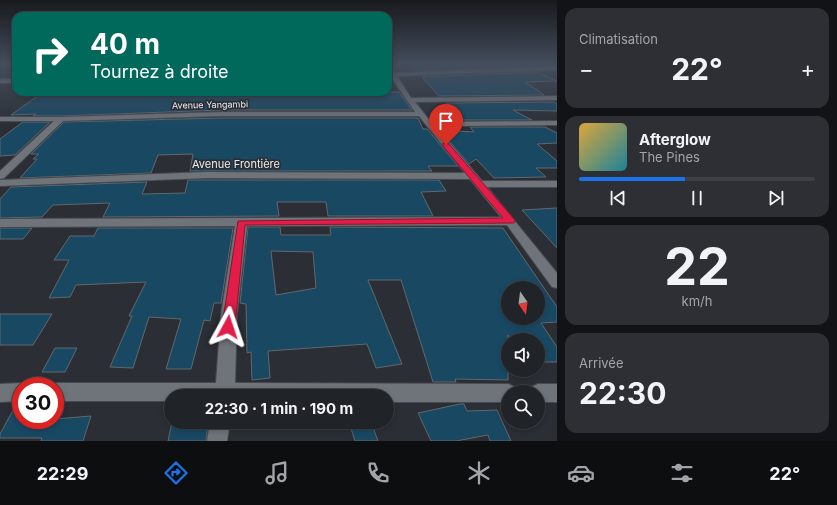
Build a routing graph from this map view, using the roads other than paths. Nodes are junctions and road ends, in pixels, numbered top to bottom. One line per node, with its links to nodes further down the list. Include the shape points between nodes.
1 (398, 85): 3 (street)
2 (557, 98): 3 (street)
3 (409, 100): 4 (street)
4 (421, 114): 5 (street, Avenue Yangambi, via 221,114); 8 (street)
5 (61, 119): 6 (street, Avenue Yangambi); 9 (street)
6 (0, 120)
7 (557, 123): 8 (street)
8 (429, 124): 10 (street)
9 (0, 176)
10 (471, 176): 11 (street, Avenue Frontière, via 207,175); 12 (street)
11 (0, 183)
12 (480, 184): 13 (street); 14 (street)
13 (557, 184)
14 (510, 221): 16 (street); 17 (street)
15 (0, 223): 16 (street)
16 (241, 223): 18 (street, via 229,314)
17 (556, 281)
18 (225, 389)
19 (0, 392): 20 (street)
20 (12, 392)
21 (64, 392): 22 (street)
22 (164, 393)
23 (394, 393): 24 (street)
24 (501, 393)
25 (545, 393): 26 (street)
26 (557, 393)
27 (219, 429): 28 (street)
28 (216, 441)

